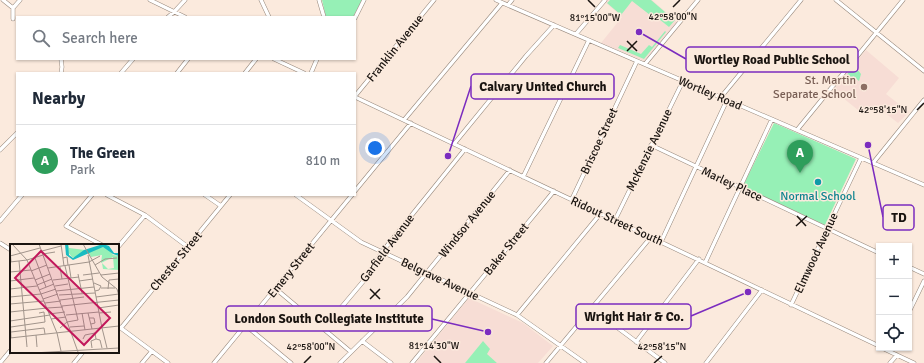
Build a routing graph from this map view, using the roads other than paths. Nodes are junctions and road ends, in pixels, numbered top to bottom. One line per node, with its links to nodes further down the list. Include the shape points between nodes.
1 (3, 0): 18 (street)
2 (20, 0): 18 (street)
3 (150, 0): 19 (street)
4 (185, 0): 19 (street)
5 (262, 0): 22 (street)
6 (319, 0): 23 (street)
7 (364, 0): 24 (street)
8 (434, 0): 46 (street, Franklin Avenue)
9 (496, 0): 16 (street, Wortley Road)
10 (512, 0): 17 (street)
11 (605, 0): 28 (street)
12 (698, 0): 37 (street)
13 (800, 0): 48 (street)
14 (836, 0): 27 (street)
15 (903, 0): 27 (street)
16 (502, 3): 17 (street, Wortley Road); 52 (street)
17 (508, 5): 26 (street, Wortley Road)
18 (13, 8): 25 (street)
19 (174, 12): 20 (street); 21 (street)
20 (169, 16)
21 (183, 16)
22 (269, 16)
23 (324, 16)
24 (356, 16)
25 (13, 19)
26 (554, 25): 28 (street, Wortley Road); 56 (street)
27 (876, 32): 38 (street); 54 (street)
28 (576, 34): 29 (street, Wortley Road)
29 (588, 40): 36 (street, Wortley Road); 66 (street)
30 (62, 60): 39 (street)
31 (132, 60): 40 (street)
32 (187, 60): 41 (street)
33 (255, 60): 42 (street)
34 (276, 60): 43 (street)
35 (317, 60): 44 (street)
36 (637, 61): 37 (street, Wortley Road); 78 (street, Briscoe Street)
37 (645, 64): 45 (street, Wortley Road)
38 (924, 71)
39 (61, 72)
40 (122, 72)
41 (178, 72)
42 (246, 72)
43 (302, 72)
44 (311, 72)
45 (683, 81): 48 (street, Wortley Road); 57 (street, McKenzie Avenue)
46 (356, 96)
47 (356, 97): 52 (street, Ridout Street South)
48 (721, 97): 49 (street, Wortley Road)
49 (728, 100): 51 (street, Wortley Road); 63 (street)
50 (924, 100): 60 (street)
51 (772, 119): 54 (street, Wortley Road); 68 (street)
52 (404, 120): 53 (street, Ridout Street South)
53 (410, 123): 56 (street, Ridout Street South); 69 (street)
54 (797, 130): 61 (street, Wortley Road)
55 (16, 134): 59 (street)
56 (454, 144): 58 (street, Ridout Street South)
57 (651, 145): 63 (street, Marley Place); 82 (street, McKenzie Avenue)
58 (466, 149): 65 (street, Ridout Street South); 93 (street, Garfield Avenue)
59 (0, 150)
60 (879, 155): 62 (street); 64 (street)
61 (861, 158): 62 (street, Wortley Road); 85 (street, Elmwood Avenue)
62 (873, 163): 64 (street, Wortley Road)
63 (695, 167): 68 (street, Marley Place); 87 (street)
64 (883, 167): 67 (street, Wortley Road)
65 (510, 170): 66 (street, Ridout Street South); 98 (street, Windsor Avenue)
66 (523, 177): 70 (street, Ridout Street South)
67 (924, 185)
68 (740, 187): 85 (street, Marley Place); 96 (street)
69 (356, 190)
70 (554, 191): 78 (street, Ridout Street South); 103 (street, Baker Street)
71 (21, 196): 83 (street)
72 (91, 196): 89 (street, via 66,226)
73 (109, 196): 81 (street)
74 (207, 196): 79 (street)
75 (229, 196): 79 (street, Chester Street)
76 (297, 196): 84 (street, Belgrave Avenue)
77 (351, 196): 84 (street, Emery Street)
78 (572, 200): 80 (street, Ridout Street South)
79 (221, 206): 91 (street, Chester Street)
80 (601, 213): 82 (street, Ridout Street South); 107 (street)
81 (145, 215): 90 (street); 91 (street)
82 (615, 220): 86 (street, Ridout Street South)
83 (0, 221)
84 (331, 221): 93 (street, Belgrave Avenue, via 361,242); 101 (street, Emery Street)
85 (827, 229): 94 (street, Marley Place); 104 (street, Elmwood Avenue)
86 (651, 237): 87 (street, Ridout Street South); 106 (street)
87 (661, 242): 95 (street, Ridout Street South)
88 (0, 243): 92 (street)
89 (100, 244)
90 (119, 246)
91 (188, 246): 109 (street, Chester Street)
92 (10, 249)
93 (382, 252): 98 (street, Belgrave Avenue); 110 (street, Garfield Avenue, via 366,278)
94 (876, 252)
95 (698, 259): 96 (street, Ridout Street South); 112 (street)
96 (705, 263): 102 (street, Ridout Street South)
97 (912, 268): 99 (street)
98 (426, 273): 103 (street, Belgrave Avenue); 111 (street, Windsor Avenue, via 408,297)
99 (924, 274)
100 (924, 281): 105 (street)
101 (276, 289): 108 (street, Emery Street); 110 (street)
102 (762, 290): 104 (street, Ridout Street South); 133 (street)
103 (470, 293): 107 (street, Belgrave Avenue); 129 (street, Baker Street)
104 (791, 305): 114 (street, Ridout Street South)
105 (912, 306)
106 (591, 308): 112 (street); 113 (street)
107 (517, 315): 113 (street, Belgrave Avenue)
108 (245, 325): 125 (street, Emery Street); 126 (street)
109 (119, 327): 116 (street)
110 (324, 328): 118 (street)
111 (362, 341): 118 (street, Windsor Avenue); 128 (street)
112 (636, 342): 132 (street)
113 (561, 345): 130 (street); 131 (street, Belgrave Avenue)
114 (876, 345)
115 (10, 351): 121 (street)
116 (152, 351): 123 (street); 124 (street)
117 (892, 351): 120 (street)
118 (351, 352): 127 (street, Windsor Avenue)
119 (82, 353): 122 (street)
120 (897, 355): 134 (street); 135 (street)
121 (0, 363)
122 (74, 363)
123 (142, 363)
124 (168, 363)
125 (214, 363)
126 (291, 363)
127 (340, 363)
128 (391, 363)
129 (412, 363)
130 (546, 363)
131 (585, 363)
132 (664, 363)
133 (706, 363)
134 (890, 363)
135 (914, 363)

